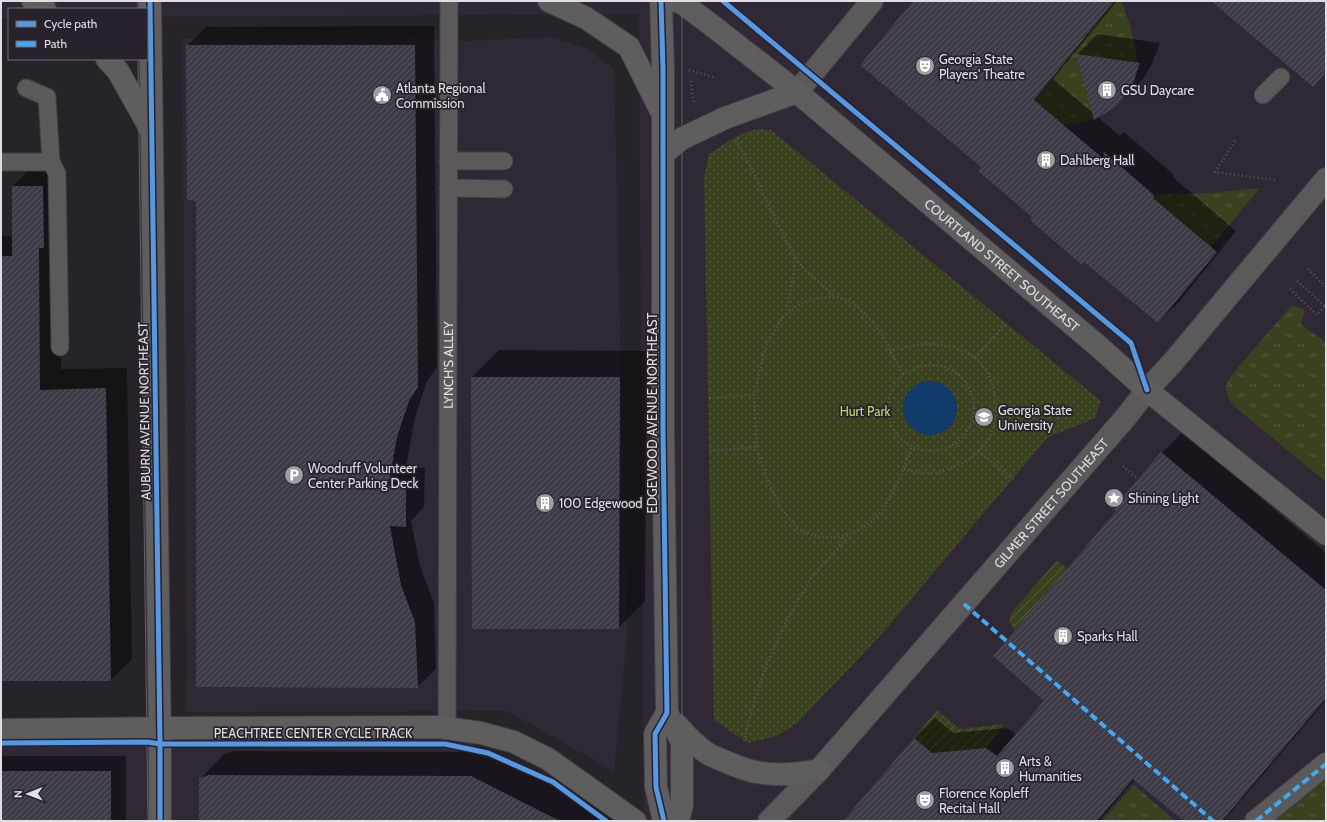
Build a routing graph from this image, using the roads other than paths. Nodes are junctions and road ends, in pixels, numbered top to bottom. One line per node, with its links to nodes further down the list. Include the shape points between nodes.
1 (33, 1): 8 (main road)
2 (150, 1): 15 (main road, AUBURN AVENUE NORTHEAST)
3 (449, 1): 17 (lane, LYNCH'S ALLEY)
4 (548, 1): 14 (main road, via 586,18 629,47)
5 (662, 1): 14 (main road, EDGEWOOD AVENUE NORTHEAST)
6 (675, 1): 12 (main road, COURTLAND STREET SOUTHEAST, via 682,3)
7 (872, 1): 12 (street)
8 (44, 8)
9 (108, 60): 15 (main road, via 118,71)
10 (1281, 77): 13 (lane)
11 (26, 88): 20 (lane, via 48,97)
12 (797, 92): 16 (main road, via 725,118 681,140); 25 (main road, COURTLAND STREET SOUTHEAST)
13 (1263, 95)
14 (663, 114): 16 (main road, EDGEWOOD AVENUE NORTHEAST)
15 (151, 132): 28 (main road, AUBURN AVENUE NORTHEAST)
16 (663, 154): 27 (main road, EDGEWOOD AVENUE NORTHEAST)
17 (448, 161): 18 (lane); 22 (lane, LYNCH'S ALLEY)
18 (504, 161)
19 (1, 162): 20 (lane)
20 (52, 162): 24 (lane, via 57,173)
21 (1326, 179): 25 (street, GILMER STREET SOUTHEAST)
22 (448, 188): 23 (lane); 29 (lane, LYNCH'S ALLEY)
23 (504, 189)
24 (60, 347)
25 (1148, 390): 26 (main road, COURTLAND STREET SOUTHEAST); 32 (street, GILMER STREET SOUTHEAST)
26 (1326, 534)
27 (667, 713): 32 (main road, via 690,741 710,755 726,762 752,771 771,773 801,774); 35 (main road, via 655,734 656,787); 36 (main road, EDGEWOOD AVENUE NORTHEAST, via 682,742 682,806)
28 (159, 728): 29 (main road); 30 (main road); 33 (main road, AUBURN AVENUE NORTHEAST)
29 (447, 728): 34 (main road, via 481,733 514,742 548,759)
30 (1, 730)
31 (1326, 764): 38 (street)
32 (819, 770): 37 (street, GILMER STREET SOUTHEAST)
33 (160, 821)
34 (635, 821)
35 (664, 821)
36 (678, 821)
37 (769, 821)
38 (1256, 821)

